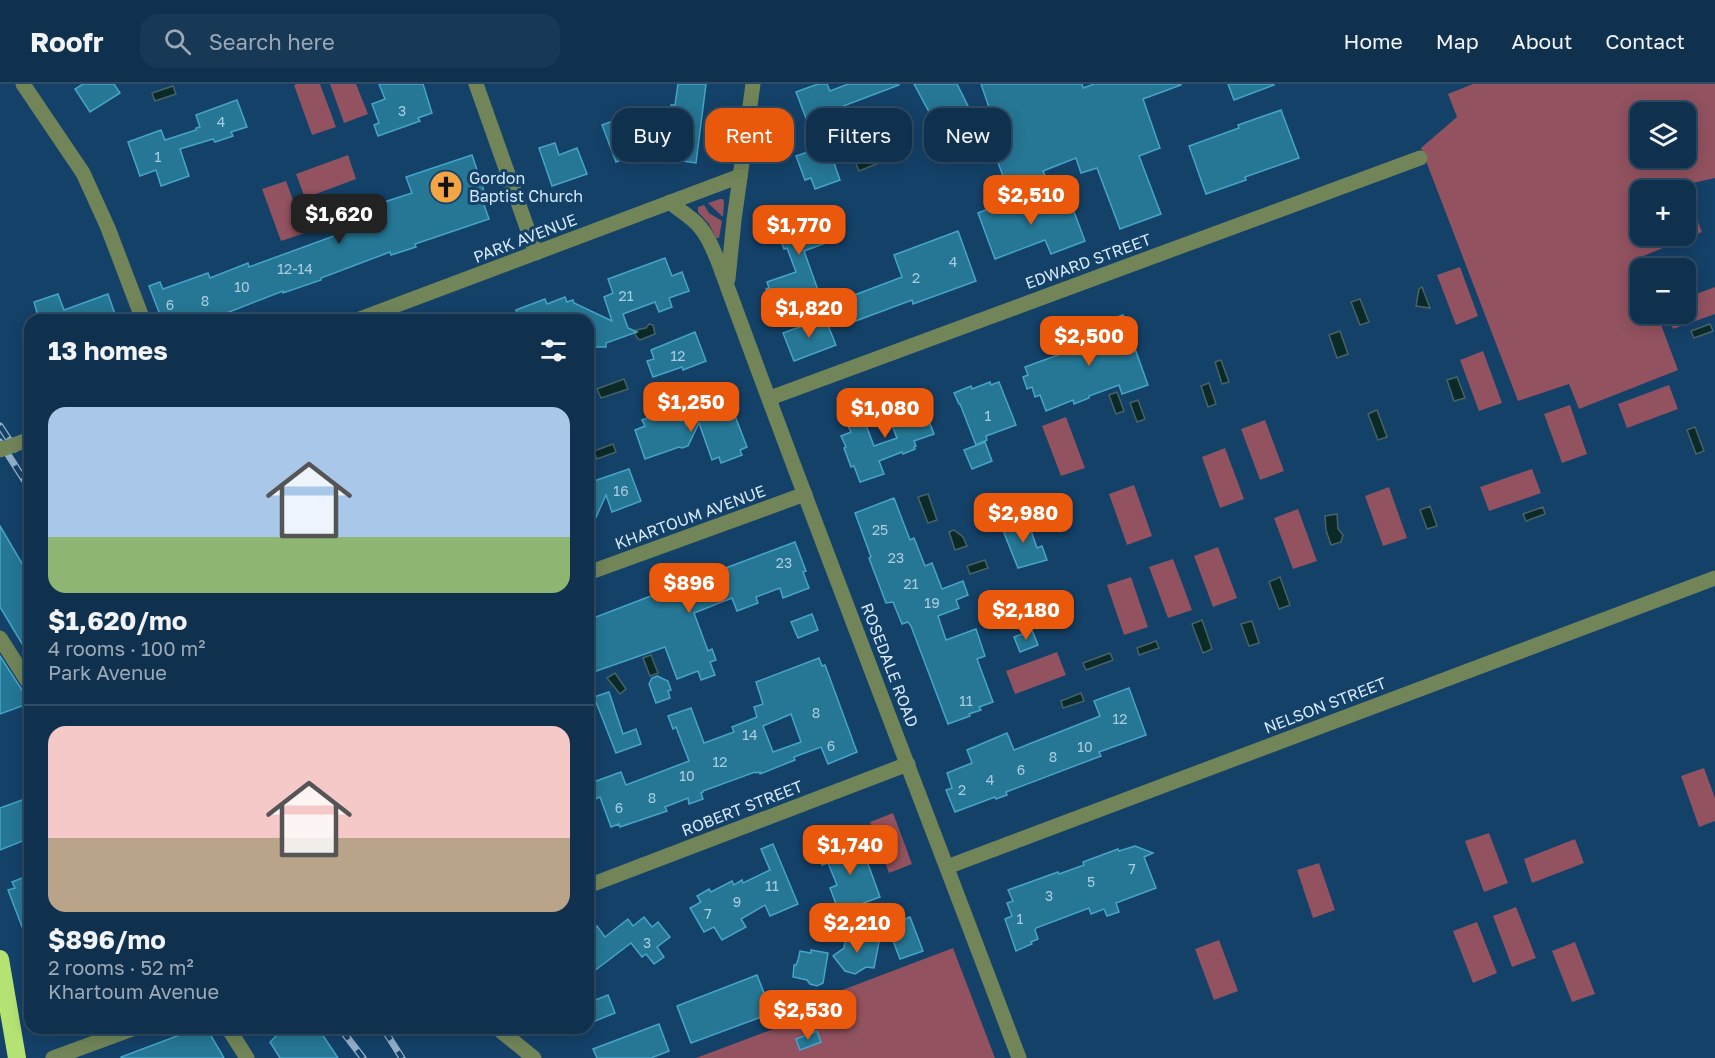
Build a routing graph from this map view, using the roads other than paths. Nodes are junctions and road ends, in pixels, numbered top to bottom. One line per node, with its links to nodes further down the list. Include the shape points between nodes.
1 (23, 84): 9 (street, via 83,173)
2 (476, 84): 7 (street)
3 (753, 84): 5 (street, ROSEDALE ROAD)
4 (1420, 158): 11 (street, EDWARD STREET)
5 (740, 176): 6 (street, PARK AVENUE); 8 (street, ROSEDALE ROAD)
6 (670, 202): 7 (street, PARK AVENUE); 8 (street, ROSEDALE ROAD, via 703,231)
7 (536, 253): 10 (street, PARK AVENUE)
8 (727, 285): 11 (street, ROSEDALE ROAD)
9 (141, 314)
10 (373, 314)
11 (770, 398): 14 (street, ROSEDALE ROAD)
12 (24, 441): 13 (street, bridge)
13 (0, 450)
14 (805, 494): 15 (street, KHARTOUM AVENUE); 19 (street, ROSEDALE ROAD)
15 (594, 571)
16 (1715, 578): 20 (street, NELSON STREET)
17 (0, 638): 18 (street)
18 (24, 676)
19 (908, 764): 20 (street, ROSEDALE ROAD); 21 (street, ROBERT STREET)
20 (947, 867): 30 (street, ROSEDALE ROAD)
21 (594, 884)
22 (0, 959): 26 (highway)
23 (119, 1034): 27 (street)
24 (232, 1034): 28 (street)
25 (504, 1034): 29 (street)
26 (17, 1058)
27 (53, 1058)
28 (247, 1058)
29 (534, 1058)
30 (1019, 1058)

